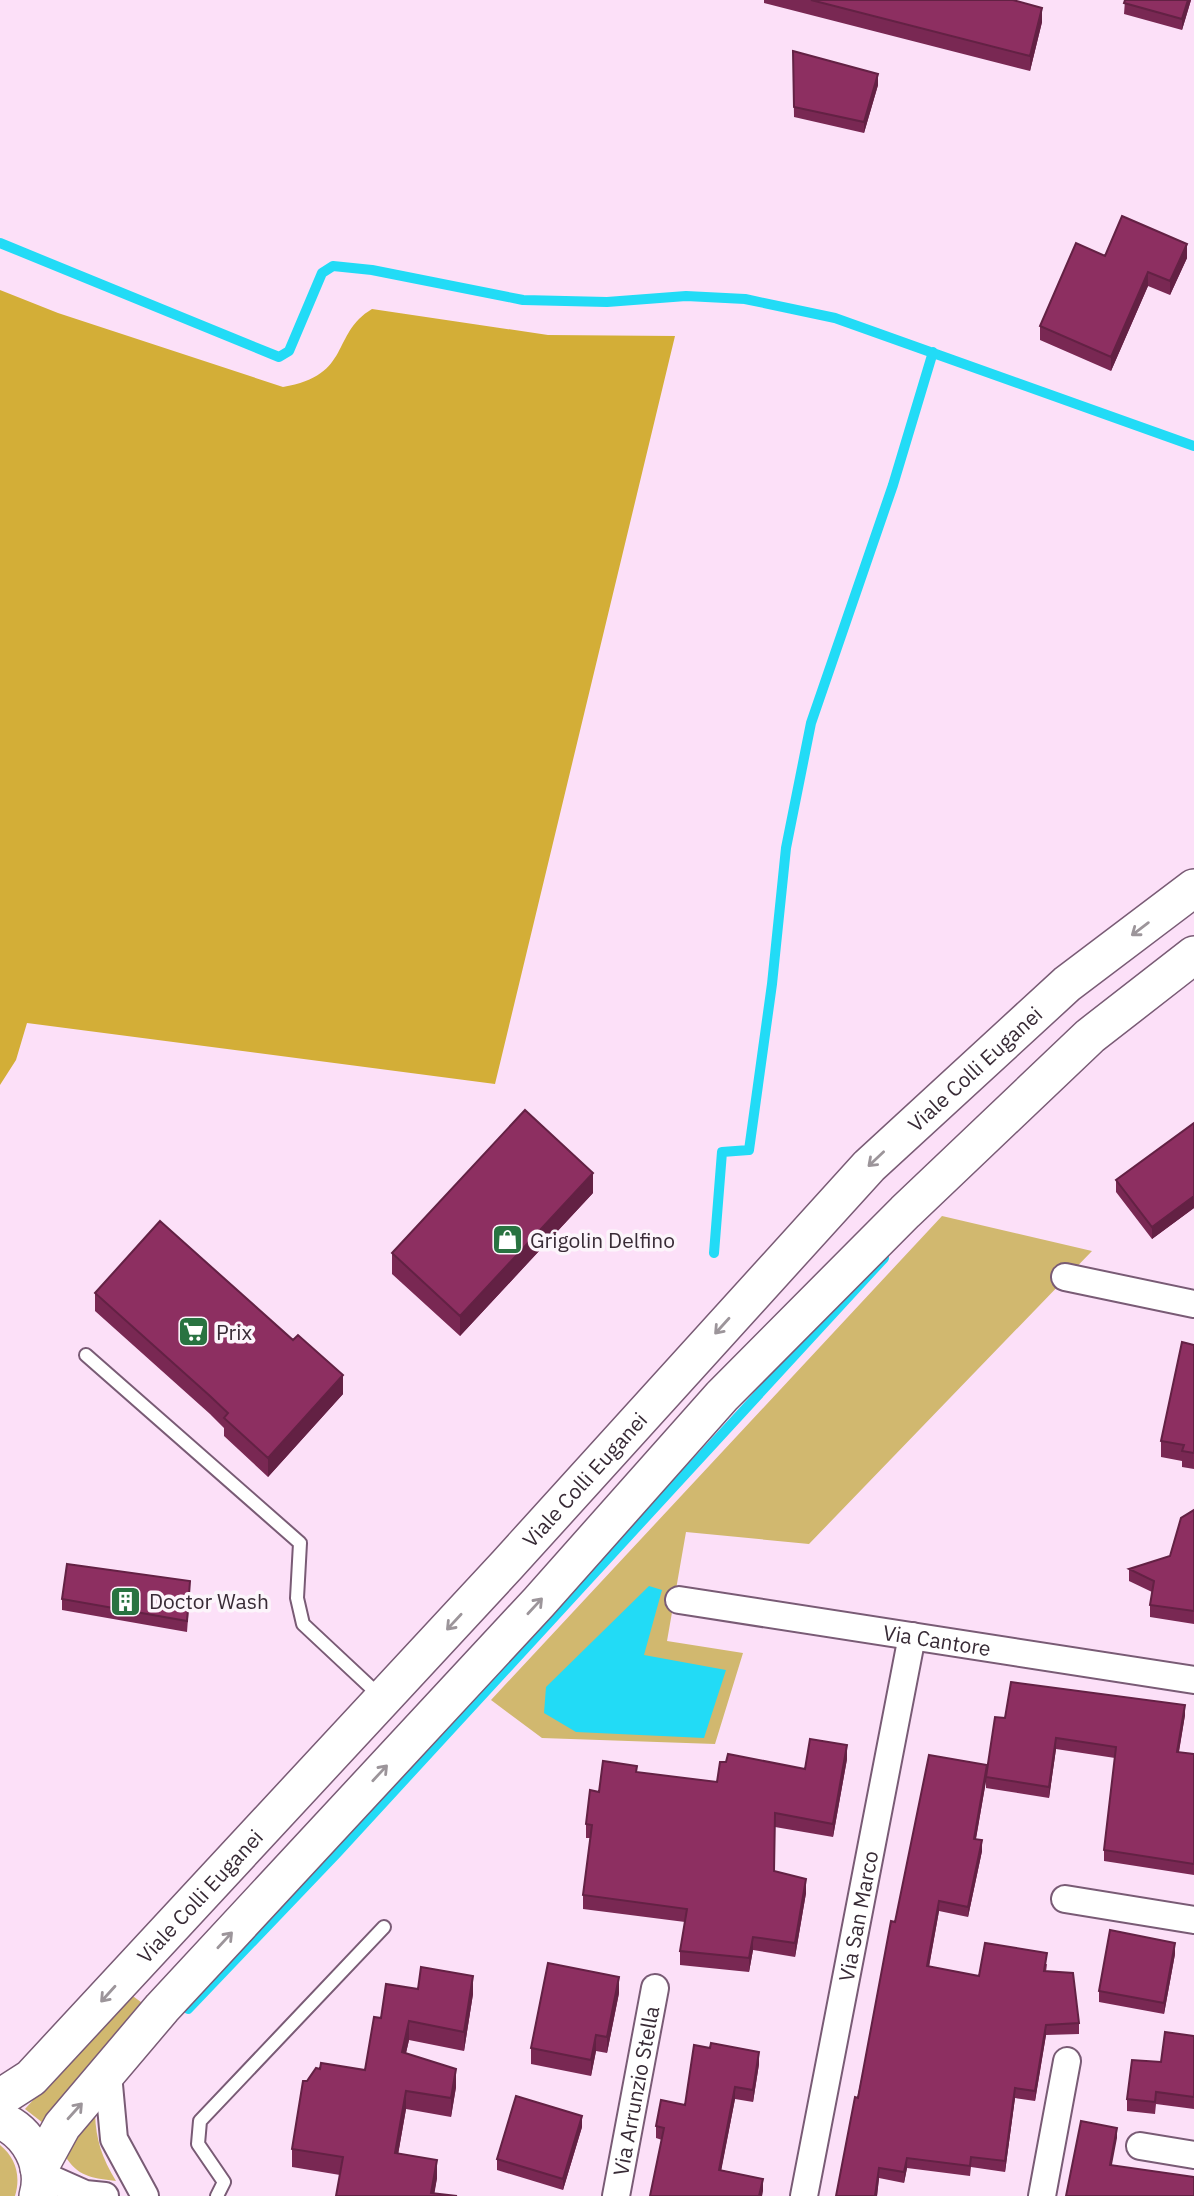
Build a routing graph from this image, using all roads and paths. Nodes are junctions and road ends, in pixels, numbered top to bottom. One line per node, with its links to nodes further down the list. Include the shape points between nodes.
1 (1194, 888): 9 (main road, Viale Colli Euganei, one-way to 9, via 1068,985 869,1166)
2 (1194, 955): 15 (main road, one-way to 2, via 162,2008 539,1602 722,1396 905,1212 1090,1036)
3 (1065, 1277): 4 (street)
4 (1194, 1304)
5 (86, 1355): 9 (lane, via 300,1543 297,1598 303,1624)
6 (679, 1600): 7 (street, Via Cantore)
7 (912, 1636): 8 (street, Via Cantore); 25 (street, Via San Marco)
8 (1194, 1680)
9 (383, 1698): 16 (main road, Viale Colli Euganei, one-way to 16, via 31,2078)
10 (1065, 1899): 11 (street)
11 (1194, 1920)
12 (384, 1927): 23 (lane, via 200,2121 198,2144 224,2182)
13 (655, 1988): 24 (street, Via Arrunzio Stella)
14 (1067, 2062): 26 (street)
15 (108, 2074): 20 (main road, one-way to 15, via 62,2126); 22 (street, via 114,2139)
16 (0, 2098)
17 (0, 2120): 20 (main road, via 27,2141)
18 (1140, 2146): 19 (street)
19 (1194, 2155)
20 (39, 2179): 21 (street)
21 (105, 2196)
22 (145, 2196)
23 (217, 2196)
24 (616, 2196)
25 (804, 2196)
26 (1042, 2196)

